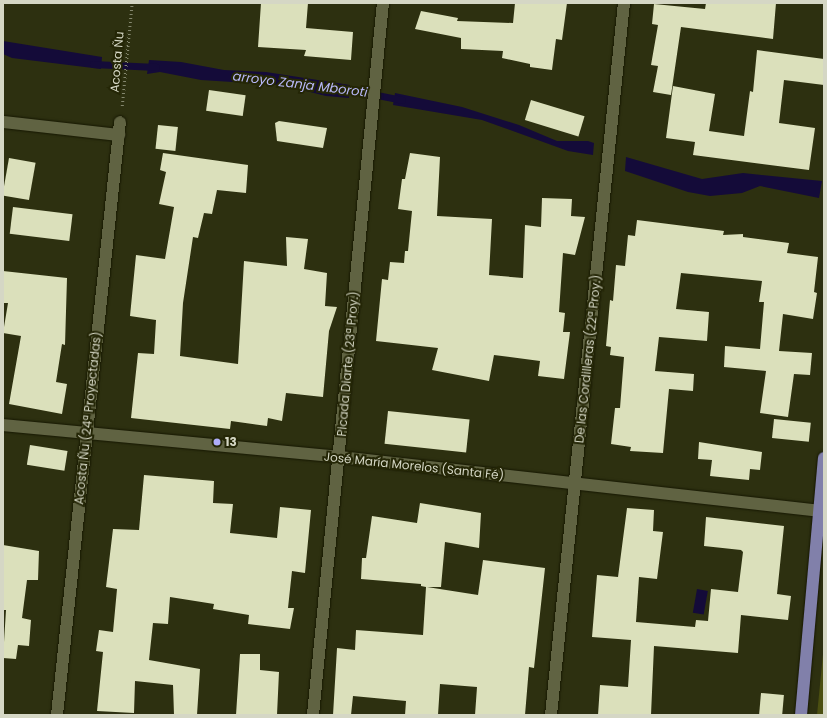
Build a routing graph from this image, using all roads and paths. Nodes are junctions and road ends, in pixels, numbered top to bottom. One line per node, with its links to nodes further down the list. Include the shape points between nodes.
1 (132, 3): 5 (path, Acosta Ñu)
2 (383, 3): 9 (street, Picada Diarte (23ª Proy.))
3 (624, 3): 11 (street, De las Cordilleras (22ª Proy.))
4 (3, 122): 6 (street)
5 (120, 122): 6 (street, Acosta Ñu (24ª Proyectadas))
6 (119, 135): 8 (street, Acosta Ñu (24ª Proyectadas))
7 (3, 425): 8 (street, José María Morelos (Santa Fé))
8 (87, 433): 9 (street, José María Morelos (Santa Fé)); 13 (street, Acosta Ñu (24ª Proyectadas))
9 (339, 457): 11 (street, José María Morelos (Santa Fé)); 14 (street, Picada Diarte (23ª Proy.))
10 (824, 458): 12 (main road)
11 (575, 484): 12 (street, José María Morelos (Santa Fé)); 15 (street, De las Cordilleras (22ª Proy.))
12 (821, 510): 16 (main road)
13 (57, 715)
14 (313, 715)
15 (551, 715)
16 (801, 715)

